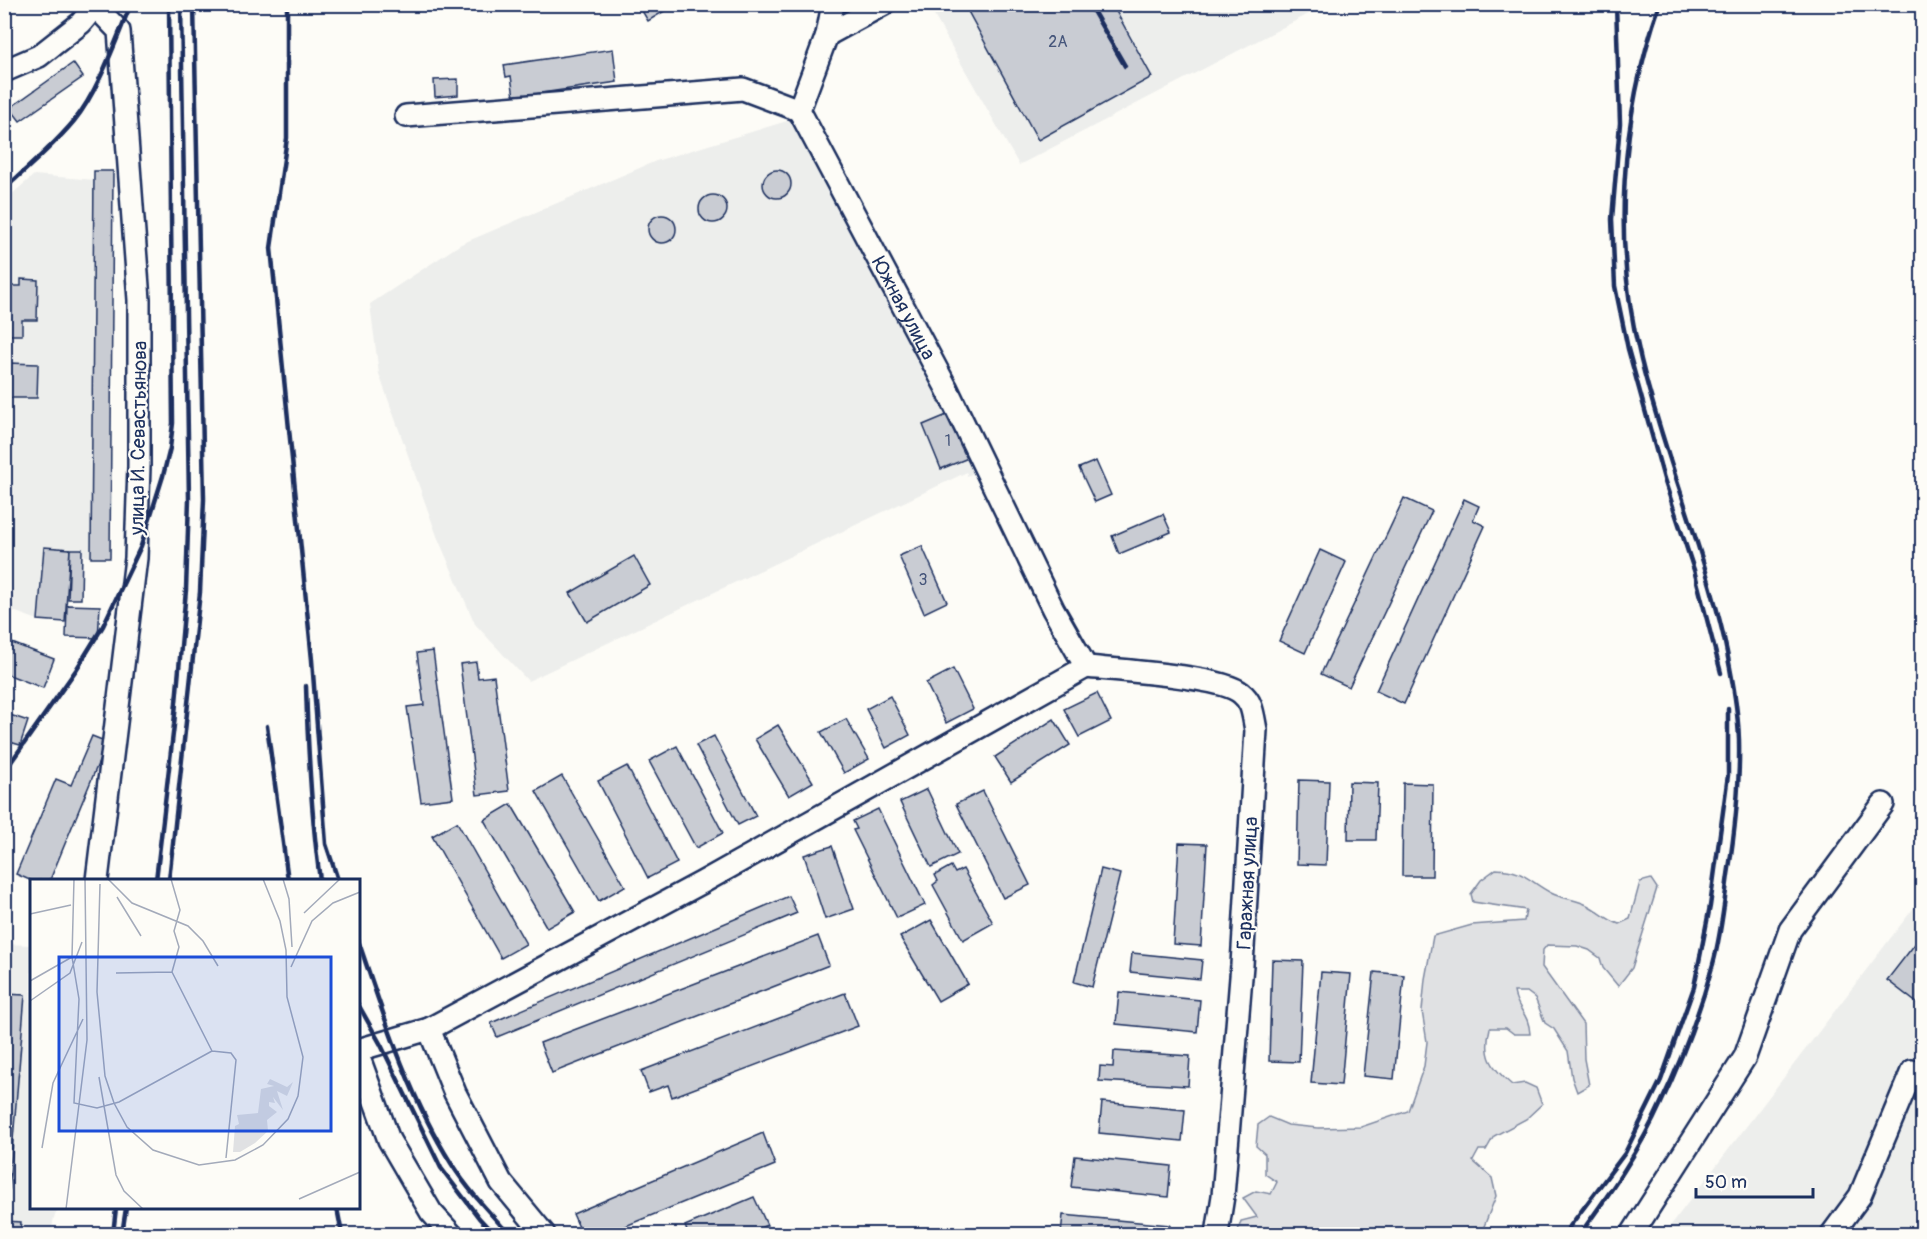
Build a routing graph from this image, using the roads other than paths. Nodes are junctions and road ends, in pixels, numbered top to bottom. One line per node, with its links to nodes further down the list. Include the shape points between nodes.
1 (833, 4): 4 (street)
2 (884, 4): 4 (street)
3 (95, 5): 5 (street, via 81,23 39,56); 10 (street, улица И. Севастьянова, via 119,31 139,300 136,558)
4 (827, 35): 6 (street)
5 (4, 71)
6 (799, 110): 7 (street, via 743,90); 8 (street, Южная улица, via 946,387 1053,609)
7 (406, 116)
8 (1086, 666): 11 (street, via 703,882); 17 (street, Гаражная улица, via 1216,682 1240,692 1251,705 1256,730 1242,965)
9 (1883, 804): 18 (street, via 1790,930 1745,1057)
10 (97, 879)
11 (429, 1029): 12 (street); 16 (street, via 454,1093 501,1182)
12 (360, 1051)
13 (360, 1058): 15 (street, via 389,1140 431,1212)
14 (1912, 1071): 19 (street, via 1860,1196)
15 (451, 1234)
16 (544, 1234)
17 (1217, 1234)
18 (1632, 1234)
19 (1832, 1234)

